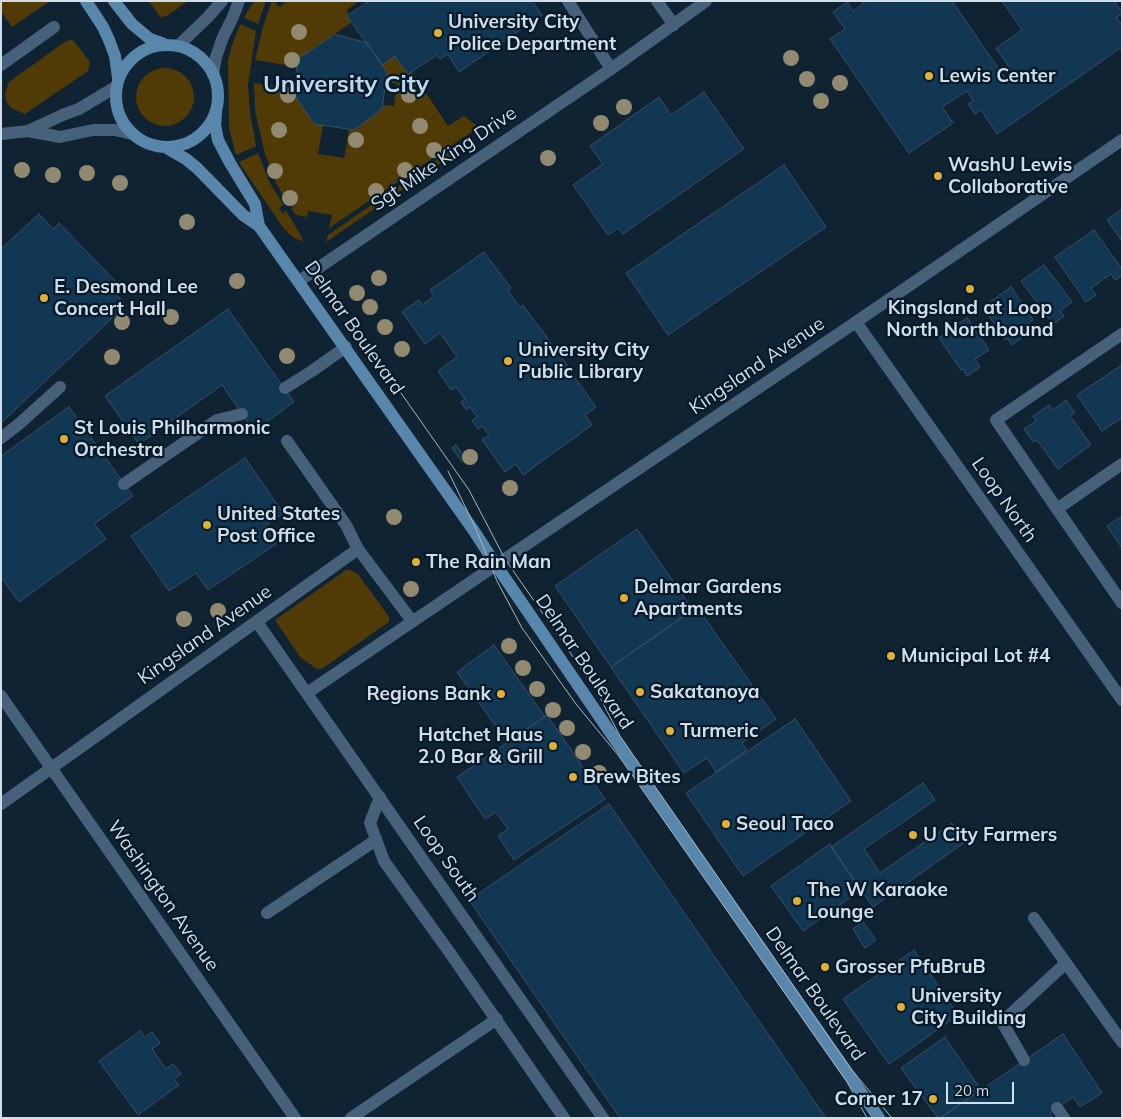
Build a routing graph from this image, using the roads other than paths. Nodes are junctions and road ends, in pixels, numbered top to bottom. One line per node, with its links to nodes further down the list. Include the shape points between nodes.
1 (86, 1): 15 (main road, via 109,40)
2 (114, 1): 10 (main road, via 132,24 150,39)
3 (222, 1): 10 (street, via 208,18)
4 (238, 1): 14 (street, via 216,58)
5 (568, 1): 13 (street)
6 (657, 1): 8 (street)
7 (706, 1): 8 (street, Sgt Mike King Drive)
8 (674, 25): 13 (street, Sgt Mike King Drive)
9 (54, 27): 11 (street)
10 (172, 45): 14 (main road, via 199,56); 15 (main road, via 154,46 137,54 124,67)
11 (7, 54): 12 (street)
12 (1, 65)
13 (611, 69): 23 (street, Sgt Mike King Drive)
14 (214, 75): 16 (main road, via 218,99)
15 (118, 82): 17 (street, via 79,109); 19 (main road, via 115,93 117,108)
16 (216, 110): 21 (main road, via 202,133 191,141); 22 (main road, Delmar Boulevard, via 218,140 256,204)
17 (28, 131): 18 (street); 19 (street, via 60,137 93,130)
18 (1, 134)
19 (132, 134): 21 (main road, via 153,145)
20 (1122, 140): 24 (street, Kingsland Avenue)
21 (165, 147): 22 (main road, Delmar Boulevard, via 197,168 243,215)
22 (259, 226): 23 (main road, Delmar Boulevard)
23 (298, 281): 26 (main road, Delmar Boulevard)
24 (856, 322): 36 (street, Kingsland Avenue); 42 (street, Loop North)
25 (1122, 334): 34 (street, via 996,420)
26 (346, 348): 28 (street); 36 (main road, Delmar Boulevard)
27 (60, 387): 30 (street)
28 (285, 388)
29 (242, 414): 33 (street, via 217,420)
30 (1, 438)
31 (287, 441): 35 (street, via 346,526)
32 (1122, 464): 34 (street)
33 (124, 484)
34 (1057, 509): 37 (street)
35 (358, 549): 38 (street); 39 (street, Kingsland Avenue)
36 (496, 565): 38 (street, Kingsland Avenue); 57 (main road, Delmar Boulevard)
37 (1122, 603)
38 (412, 621): 40 (street, Kingsland Avenue)
39 (257, 622): 40 (street, Loop South); 43 (street, Kingsland Avenue)
40 (308, 693): 44 (street, Loop South)
41 (1, 696): 43 (street, Washington Avenue)
42 (1122, 700)
43 (51, 768): 45 (street, Kingsland Avenue); 53 (street, Washington Avenue)
44 (380, 797): 46 (street, via 370,823); 56 (street, Loop South)
45 (1, 804)
46 (376, 840): 47 (street); 50 (street, via 384,861)
47 (267, 913)
48 (1034, 918): 49 (street)
49 (1066, 963): 51 (street); 52 (street, via 1002,1022)
50 (496, 1019): 54 (street); 55 (street)
51 (1122, 1042)
52 (1024, 1060)
53 (295, 1118)
54 (351, 1118)
55 (564, 1118)
56 (603, 1118)
57 (879, 1118)

